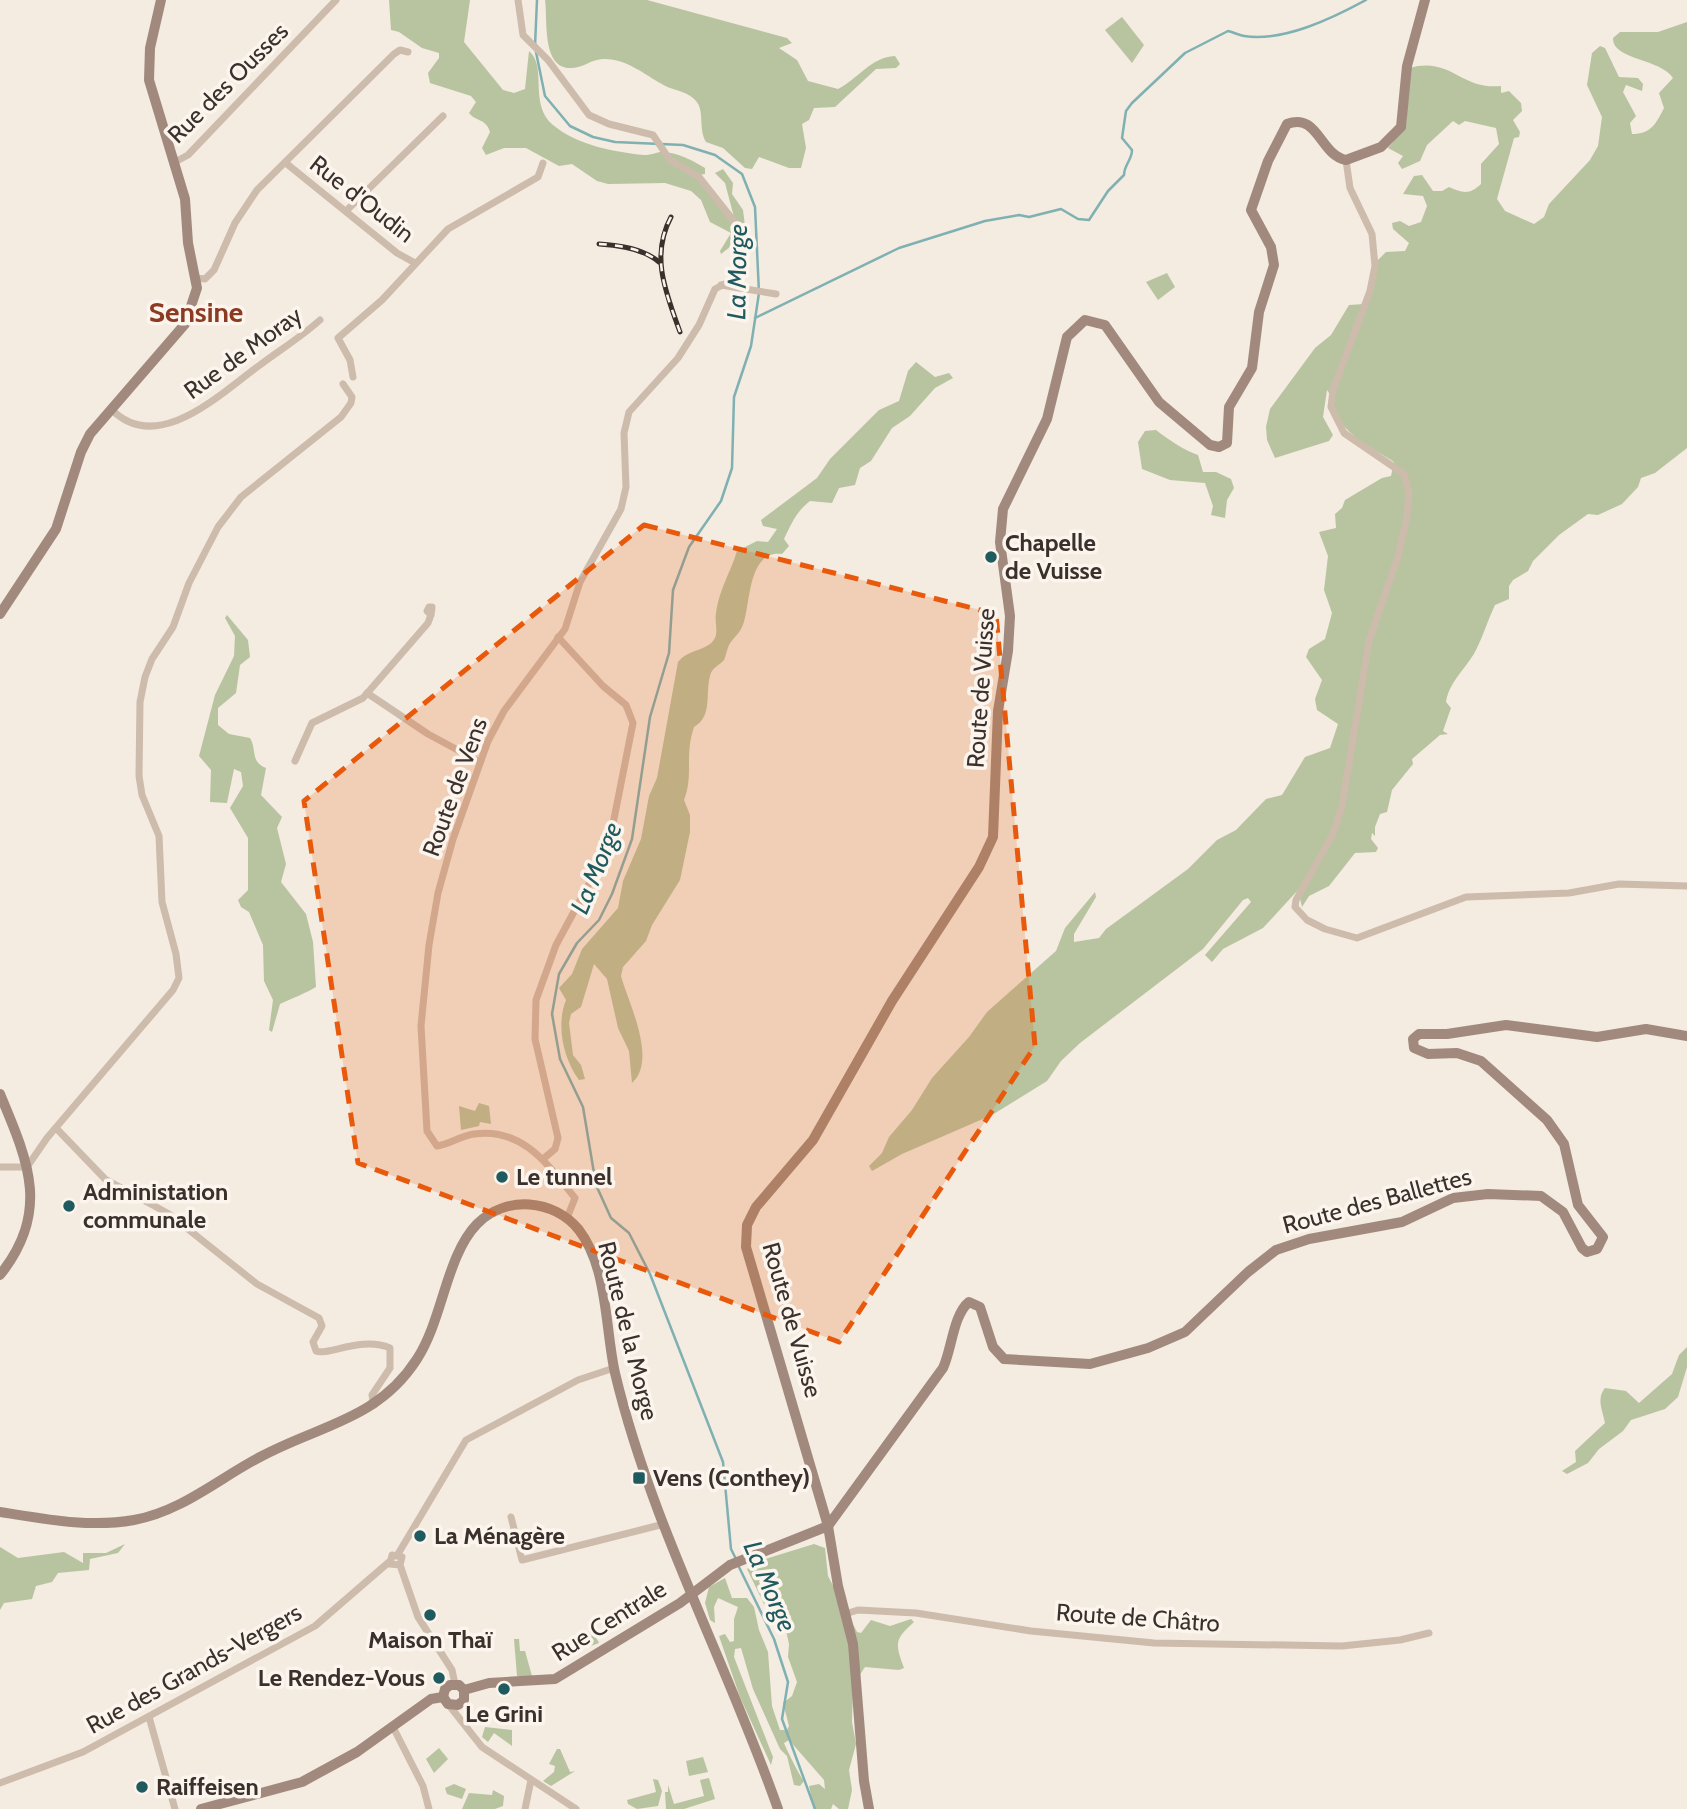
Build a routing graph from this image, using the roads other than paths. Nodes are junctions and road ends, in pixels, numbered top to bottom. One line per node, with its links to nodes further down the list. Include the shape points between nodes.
1 (161, 0): 8 (street, via 150,48 149,79)
2 (336, 0): 8 (street, Rue des Ousses, via 188,155)
3 (518, 0): 14 (street, Route de Vens, via 523,35 589,115 653,135 670,160 699,177 737,225 742,242 740,271)
4 (1425, 0): 7 (street, via 1406,66 1401,127 1381,147)
5 (408, 52): 10 (street, via 394,54)
6 (443, 116): 11 (street)
7 (1346, 160): 26 (street, via 1350,188 1372,234 1375,266 1331,407 1344,433 1404,474 1409,500 1398,556 1369,641 1342,806 1296,908 1325,929 1357,938 1466,897 1569,893 1619,884); 40 (street, Route de Vuisse, via 1331,153 1311,126 1296,121 1283,128 1268,161 1251,210 1273,251 1273,270 1259,312 1252,368 1229,407 1226,444 1210,445 1162,406 1105,325 1085,320 1067,337 1047,419 1010,495 1000,527 1010,624 998,711 993,837 813,1140 756,1207 747,1225 746,1247)
8 (174, 162): 13 (street, via 183,190)
9 (543, 163): 12 (street, via 538,177 457,223)
10 (287, 164): 11 (street, Rue d'Oudin); 13 (street, via 257,190 235,223 214,270 205,279)
11 (346, 211): 12 (street, Rue d'Oudin)
12 (415, 263): 17 (street, via 338,338)
13 (196, 278): 19 (street, via 195,299 185,324)
14 (721, 285): 15 (street); 22 (street, Route de Vens, via 711,294 683,352 629,412 621,509 580,582 571,617)
15 (772, 293)
16 (320, 320): 19 (street, Rue de Moray, via 192,415 136,425)
17 (353, 377)
18 (343, 384): 29 (street, via 352,397 341,417 241,497 218,527 145,677 139,710 139,776 159,836 162,902 179,978)
19 (111, 409): 20 (street, via 81,452 56,529)
20 (0, 614)
21 (431, 615): 23 (street)
22 (558, 637): 25 (street, Route de Vens, via 504,711); 30 (street, via 626,705 633,723 608,849 556,945 536,1000 535,1040 558,1138 555,1149)
23 (367, 693): 24 (street, via 313,723); 25 (street)
24 (295, 761)
25 (480, 762): 30 (street, Route de Vens, via 450,851 429,944 421,1026 426,1120 431,1142 437,1146 491,1134 530,1148)
26 (1687, 886)
27 (1687, 1036): 40 (street, Route des Ballettes, via 1646,1029 1597,1037 1506,1025 1419,1034 1413,1040 1420,1053 1457,1053 1481,1061 1554,1128 1568,1156 1578,1205 1603,1237 1597,1249 1587,1252 1582,1248 1563,1212 1541,1196 1453,1198 1402,1222 1291,1243 1263,1259 1185,1332 1147,1349 1090,1364 1004,1359 993,1347 980,1307 969,1302 943,1368)
28 (0, 1094): 32 (street)
29 (56, 1128): 32 (street); 36 (street, via 105,1179 169,1214 257,1284 320,1318 323,1326 313,1342 316,1351 325,1353 351,1344 390,1348 390,1368 372,1395)
30 (544, 1159): 33 (street, via 575,1198)
31 (0, 1167): 32 (street)
32 (27, 1167): 34 (street, via 32,1193 28,1224)
33 (567, 1218): 35 (street, Route de la Morge, via 584,1237 594,1262); 36 (street, via 548,1207 522,1204 492,1213 478,1223 461,1249 436,1322 417,1359)
34 (0, 1275)
35 (614, 1368): 39 (street, Route de la Morge, via 637,1450); 41 (street, via 578,1380 466,1440)
36 (374, 1405): 37 (street, via 349,1420 277,1448 194,1497 153,1515 102,1523)
37 (0, 1512)
38 (511, 1517): 39 (street, via 522,1560)
39 (665, 1524): 44 (street, Route de la Morge)
40 (828, 1526): 44 (street, Rue Centrale, via 730,1565); 45 (street, Route de Vuisse)
41 (398, 1554): 42 (street); 43 (street)
42 (389, 1562): 43 (street, via 394,1567); 49 (street, Rue des Grands-Vergers, via 315,1626)
43 (400, 1565): 47 (street, via 418,1617)
44 (692, 1594): 47 (street, Rue Centrale, via 555,1679 489,1683); 59 (street, Route de la Morge)
45 (845, 1614): 46 (street, Route de Châtro, via 858,1610 916,1613 1154,1643 1357,1645); 60 (street, Route de Vuisse, via 853,1644)
46 (1429, 1633)
47 (461, 1691): 48 (street, Rue Centrale, via 457,1705); 48 (street, Rue Centrale, via 446,1687); 51 (street)
48 (446, 1700): 50 (street, Rue Centrale, via 431,1699); 51 (street)
49 (149, 1717): 53 (street, Rue des Grands-Vergers, via 83,1752); 54 (street)
50 (393, 1727): 55 (street, Rue Centrale, via 339,1764 302,1782); 56 (street, via 423,1786)
51 (466, 1727): 52 (street, via 482,1747)
52 (531, 1780): 57 (street); 58 (street)
53 (0, 1783)
54 (175, 1809)
55 (201, 1809)
56 (429, 1809)
57 (526, 1809)
58 (576, 1809)
59 (778, 1809)
60 (869, 1809)

